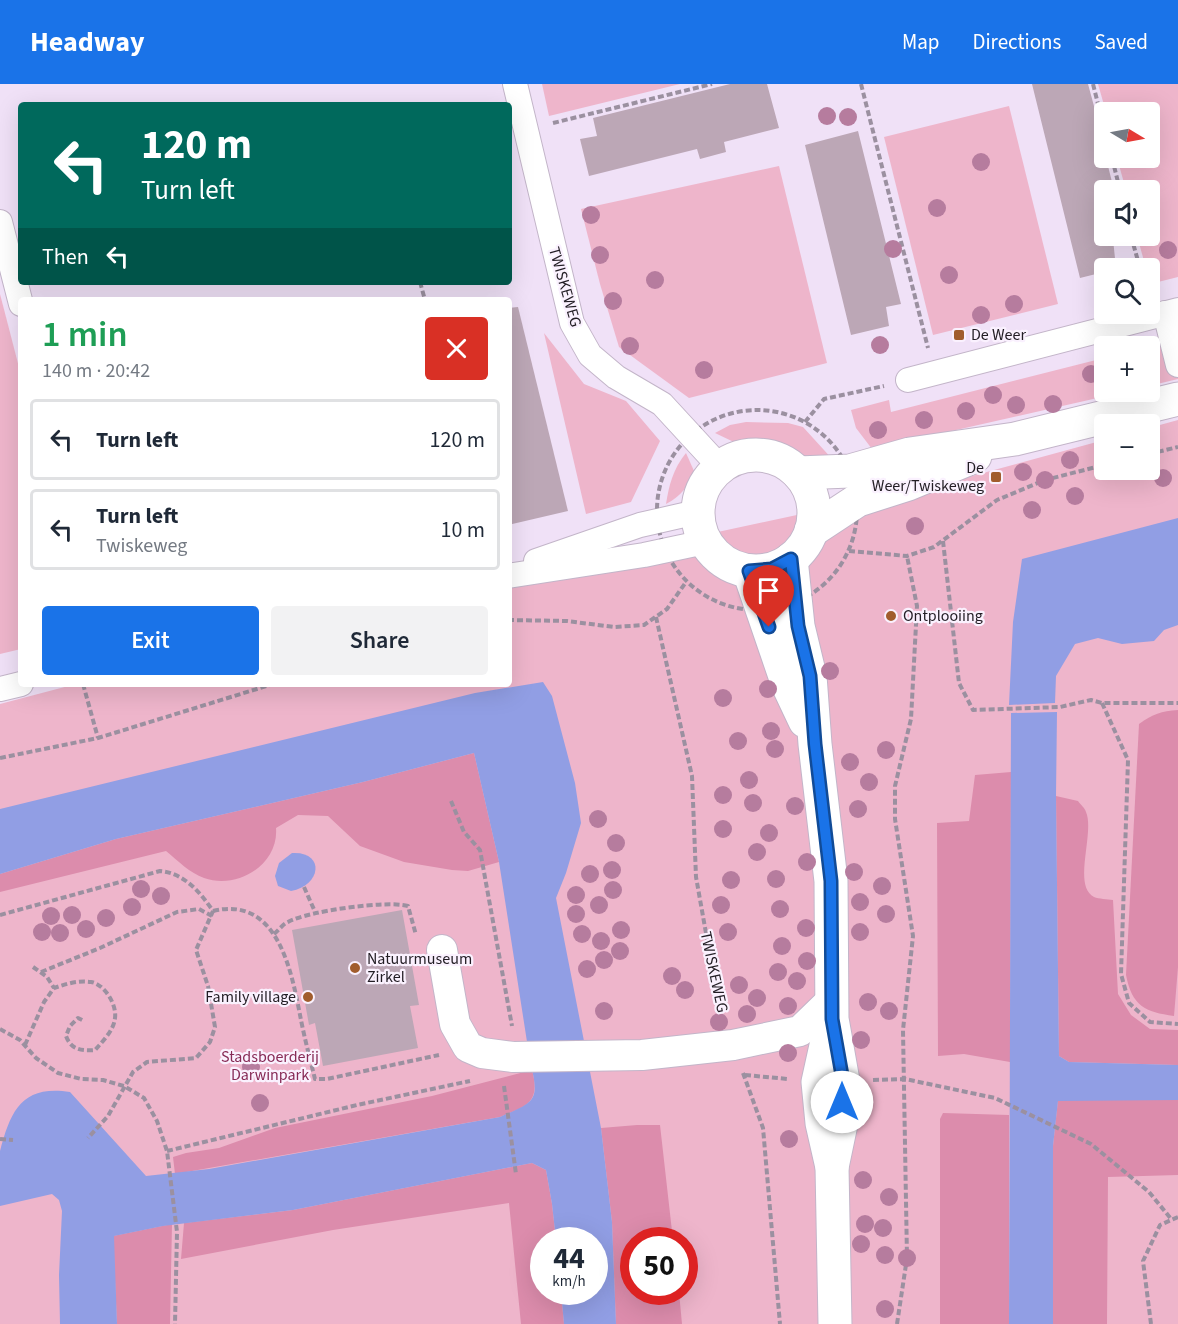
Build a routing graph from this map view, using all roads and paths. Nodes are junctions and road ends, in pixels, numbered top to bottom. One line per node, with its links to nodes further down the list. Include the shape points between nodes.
1 (515, 84): 6 (street, TWISKEWEG)
2 (712, 84): 6 (path)
3 (861, 84): 11 (path)
4 (1093, 84): 5 (path)
5 (1098, 102)
6 (527, 129): 15 (street, TWISKEWEG, via 572,322 590,355 616,377 662,404)
7 (0, 222): 8 (street)
8 (19, 297)
9 (1171, 312): 10 (street); 11 (street)
10 (1178, 365)
11 (934, 374): 12 (street)
12 (908, 380): 14 (path, via 824,399)
13 (1178, 399): 21 (main road, via 1015,439 908,484)
14 (806, 422): 15 (path, via 777,411 747,410 718,417); 21 (path, via 832,443)
15 (691, 435): 18 (street, TWISKEWEG); 22 (path, via 671,457 658,487)
16 (1178, 447): 17 (path)
17 (1160, 451)
18 (720, 466): 20 (main road, via 739,457 760,454 781,460); 23 (main road, via 701,492)
19 (1094, 468): 25 (path, via 1045,480 998,500)
20 (798, 473): 21 (main road); 24 (main road, via 813,500)
21 (854, 486): 24 (main road); 27 (path, via 857,524)
22 (657, 521): 23 (street); 26 (path); 30 (street)
23 (701, 527): 26 (street); 31 (main road, via 719,559)
24 (811, 531): 29 (main road, via 804,546)
25 (943, 540): 28 (path); 42 (path, via 958,684 973,710 1060,707 1090,700)
26 (665, 551): 32 (street); 33 (path)
27 (849, 551): 28 (path); 34 (path, via 827,583)
28 (907, 556): 66 (path, via 917,606 911,719 895,786 894,819 914,936 903,1030)
29 (791, 559): 31 (main road, via 772,569); 34 (main road)
30 (512, 569)
31 (749, 571): 35 (main road)
32 (512, 575)
33 (686, 582): 35 (path, via 722,605); 36 (path, via 668,609)
34 (796, 604): 35 (path); 45 (main road, via 810,676)
35 (764, 611): 45 (main road, via 788,685)
36 (656, 617): 37 (path, via 644,625 614,627); 62 (path, TWISKEWEG, via 692,776 696,877 719,1006)
37 (512, 620)
38 (18, 685): 41 (street)
39 (84, 687): 44 (path)
40 (263, 687): 44 (path)
41 (0, 689)
42 (1102, 703): 43 (path); 59 (path, via 1128,760 1121,974 1129,1003 1150,1022)
43 (1178, 703)
44 (98, 738): 46 (path)
45 (815, 744): 57 (main road, via 831,881)
46 (0, 758)
47 (452, 801): 64 (path, via 464,832 480,850 512,1024)
48 (304, 886): 50 (path)
49 (213, 914): 51 (path, via 187,881 160,871); 52 (path, via 223,909 250,912); 55 (path, via 199,909 177,912); 67 (path, via 196,950 214,1012 210,1042 196,1058 147,1062 133,1072)
50 (316, 914): 52 (path, via 286,922); 53 (path, via 408,906)
51 (0, 915)
52 (274, 934): 63 (path, via 285,955 315,1079)
53 (429, 944): 64 (street, via 455,1024 468,1047)
54 (33, 968): 55 (path)
55 (41, 972): 56 (path)
56 (54, 988): 58 (path, via 79,981 94,982 107,992 116,1018 95,1050 77,1049 69,1044 66,1036 70,1026 78,1018); 61 (path)
57 (832, 1009): 62 (street, via 800,1031); 77 (main road, via 843,1081 841,1124 832,1167)
58 (84, 1021)
59 (1178, 1024)
60 (0, 1029): 61 (path)
61 (25, 1045): 67 (path, via 36,1058 58,1072)
62 (733, 1045): 64 (street, via 642,1055); 76 (path, TWISKEWEG, via 763,1128)
63 (441, 1054)
64 (513, 1057): 72 (path, via 514,1069 503,1074)
65 (480, 1078): 71 (path)
66 (905, 1079): 74 (path, via 995,1098 1091,1144 1149,1192); 78 (path, via 908,1258)
67 (124, 1086): 68 (path, via 108,1116); 71 (path, via 144,1098)
68 (88, 1138)
69 (0, 1139): 70 (path)
70 (13, 1140)
71 (167, 1151): 75 (path, via 177,1232)
72 (516, 1174)
73 (1178, 1217): 74 (path)
74 (1172, 1220): 79 (path, via 1160,1225 1143,1261)
75 (175, 1324)
76 (780, 1324)
77 (835, 1324)
78 (897, 1324)
79 (1151, 1324)

